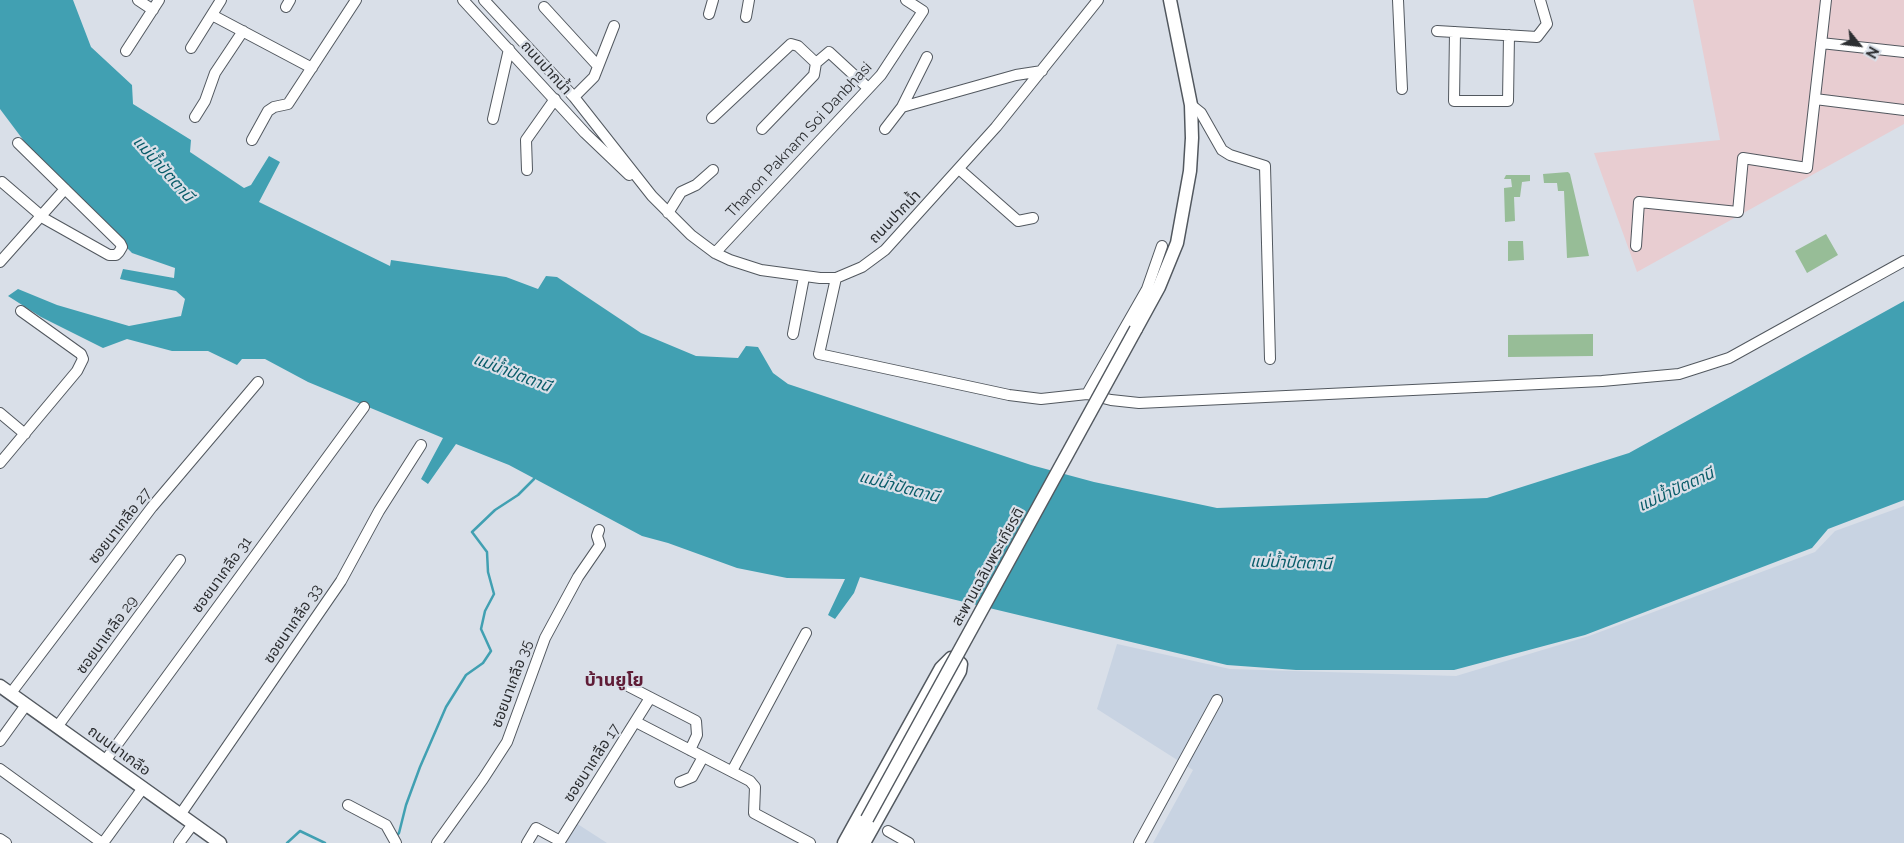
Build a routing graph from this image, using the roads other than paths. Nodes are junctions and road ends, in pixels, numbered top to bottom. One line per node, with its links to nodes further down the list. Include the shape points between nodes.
1 (138, 0): 16 (street)
2 (160, 0): 16 (street)
3 (221, 0): 18 (street)
4 (356, 0): 34 (street)
5 (463, 0): 19 (street, ถนนปากน้ำ)
6 (713, 0): 17 (street)
7 (748, 0): 20 (street)
8 (906, 0): 36 (street, Thanon Paknam Soi Danbhasi, via 923,11 881,75)
9 (1098, 0): 35 (street, ถนนปากน้ำ)
10 (1170, 0): 41 (main road, สะพานเฉลิมพระเกียรติ)
11 (1398, 0): 37 (street)
12 (1540, 0): 25 (street, via 1547,24 1537,37)
13 (1826, 0): 26 (street)
14 (490, 2): 19 (street); 38 (street, ถนนปากน้ำ)
15 (544, 7): 33 (street)
16 (154, 10): 29 (street)
17 (709, 14)
18 (212, 15): 22 (street); 27 (street)
19 (479, 17): 28 (street, ถนนปากน้ำ)
20 (746, 17)
21 (614, 26): 33 (street)
22 (243, 31): 34 (street); 44 (street, via 214,73 205,101)
23 (1437, 31): 24 (street)
24 (1455, 32): 25 (street); 25 (street, via 1454,101 1508,101)
25 (1508, 35)
26 (1821, 43): 30 (street); 40 (street)
27 (191, 48)
28 (509, 49): 39 (street, ถนนปากน้ำ); 46 (street)
29 (126, 51)
30 (1904, 52)
31 (927, 57): 42 (street)
32 (816, 63): 36 (street, via 829,52); 45 (street, via 791,44); 47 (street, via 814,75)
33 (598, 66): 38 (street, via 589,84)
34 (312, 68): 49 (street, via 288,104 268,111)
35 (1042, 71): 42 (street, via 1016,75); 51 (street, ถนนปากน้ำ)
36 (868, 88): 62 (street, Thanon Paknam Soi Danbhasi)
37 (1402, 89)
38 (574, 97): 56 (street, ถนนปากน้ำ)
39 (554, 99): 52 (street, via 526,140); 56 (street, ถนนปากน้ำ)
40 (1815, 99): 43 (street); 61 (street, via 1807,168 1743,158 1738,212 1639,202)
41 (1190, 105): 69 (street, via 1201,114 1222,150 1264,166); 111 (main road, สะพานเฉลิมพระเกียรติ, bridge, via 1190,172 1177,243 1159,287)
42 (902, 107): 48 (street)
43 (1904, 110)
44 (195, 117)
45 (712, 118)
46 (494, 119)
47 (762, 129)
48 (885, 129)
49 (252, 140)
50 (18, 144): 55 (street)
51 (959, 169): 59 (street, via 1018,221); 66 (street, ถนนปากน้ำ, via 885,250 862,267)
52 (526, 170)
53 (714, 170): 57 (street, via 682,192)
54 (2, 182): 58 (street)
55 (65, 189): 58 (street); 58 (street, via 120,243 119,252 108,254)
56 (652, 196): 57 (street, ถนนปากน้ำ)
57 (668, 213): 62 (street, ถนนปากน้ำ, via 690,236)
58 (41, 215): 64 (street)
59 (1033, 218)
60 (1162, 246): 71 (street, via 1147,289)
61 (1636, 246)
62 (715, 253): 65 (street, ถนนปากน้ำ, via 761,270)
63 (1904, 260): 71 (street, via 1729,358 1679,374 1593,382 1165,402 1111,400)
64 (0, 262)
65 (804, 277): 66 (street, ถนนปากน้ำ); 68 (street)
66 (836, 278): 71 (street, via 819,354 1009,395 1041,398)
67 (21, 311): 74 (street, via 82,354 83,359 77,372)
68 (793, 334)
69 (1270, 359)
70 (258, 382): 82 (street, ซอยนาเกลือ 27, via 152,507)
71 (1087, 394)
72 (364, 407): 91 (street, ซอยนาเกลือ 31)
73 (0, 413): 74 (street)
74 (25, 434): 76 (street)
75 (421, 445): 97 (street, ซอยนาเกลือ 33, via 379,511 341,581)
76 (0, 463)
77 (599, 530): 107 (street, ซอยนาเกลือ 35, via 600,545 578,577 545,638 507,742)
78 (180, 560): 87 (street, ซอยนาเกลือ 29)
79 (806, 633): 93 (street)
80 (0, 686): 82 (main road, ถนนนาเกลือ)
81 (628, 686): 83 (street)
82 (11, 694): 85 (main road, ถนนนาเกลือ)
83 (650, 698): 86 (street, ซอยนาเกลือ 17); 89 (street, via 696,721 697,735)
84 (1217, 700): 114 (street)
85 (26, 705): 87 (main road, ถนนนาเกลือ); 88 (street)
86 (636, 722): 89 (street); 102 (street, ซอยนาเกลือ 17)
87 (58, 727): 91 (main road, ถนนนาเกลือ)
88 (0, 741)
89 (690, 750): 90 (street)
90 (703, 757): 93 (street); 94 (street, via 692,777)
91 (105, 761): 95 (main road, ถนนนาเกลือ)
92 (0, 769): 104 (street)
93 (732, 771): 109 (street, via 754,785 754,813)
94 (680, 782)
95 (143, 788): 97 (main road, ถนนนาเกลือ); 104 (street)
96 (348, 806): 101 (street, via 386,825)
97 (180, 815): 98 (main road, ถนนนาเกลือ)
98 (193, 824): 105 (street); 106 (main road, ถนนนาเกลือ)
99 (888, 831): 113 (street)
100 (0, 839): 103 (street)
101 (395, 840)
102 (559, 842): 108 (street, via 536,828)
103 (6, 843)
104 (103, 843)
105 (179, 843)
106 (220, 843)
107 (437, 843)
108 (527, 843)
109 (810, 843)
110 (844, 843): 112 (main road, via 941,668 951,658 958,661 960,671)
111 (854, 843)
112 (864, 843)
113 (909, 843)
114 (1139, 843)

